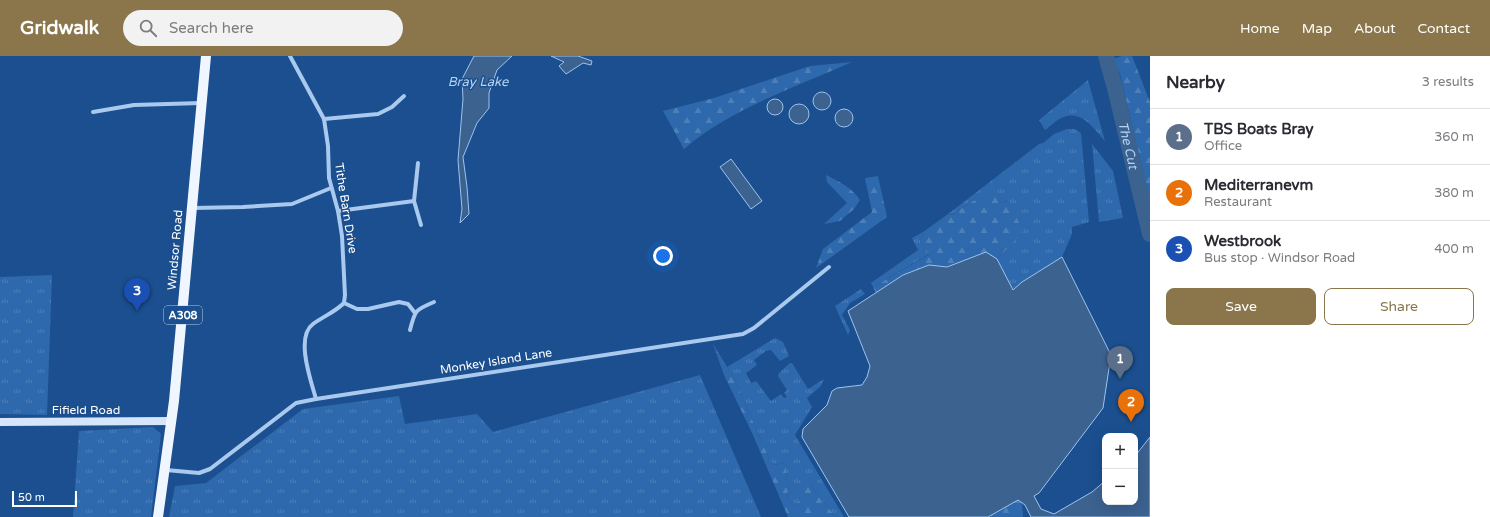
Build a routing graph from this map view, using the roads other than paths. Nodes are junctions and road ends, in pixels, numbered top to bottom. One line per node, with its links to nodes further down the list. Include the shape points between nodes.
1 (206, 56): 4 (main road, Windsor Road / A308)
2 (290, 56): 6 (street, Tithe Barn Drive)
3 (404, 96): 6 (street, via 392,108 378,114)
4 (202, 103): 5 (street, via 134,105); 10 (main road, Windsor Road / A308)
5 (93, 112)
6 (324, 119): 8 (street, Tithe Barn Drive)
7 (418, 163): 9 (street)
8 (331, 188): 10 (street, via 292,204); 11 (street, Tithe Barn Drive)
9 (414, 201): 11 (street); 12 (street)
10 (192, 208): 19 (main road, Windsor Road / A308)
11 (338, 211): 15 (street, Tithe Barn Drive, via 344,261)
12 (421, 224)
13 (829, 267): 18 (street, Monkey Island Lane, via 754,328 743,334)
14 (434, 302): 16 (street)
15 (344, 303): 16 (street, via 357,309 368,309 399,302 408,304); 18 (street, via 312,325 304,341 308,372)
16 (415, 312): 17 (street)
17 (410, 330)
18 (316, 399): 21 (street, Monkey Island Lane, via 296,403 210,469 199,473)
19 (172, 421): 20 (street, Fifield Road); 21 (main road, Windsor Road / A308)
20 (0, 422)
21 (165, 470): 22 (main road, Windsor Road / A308)
22 (158, 517)

